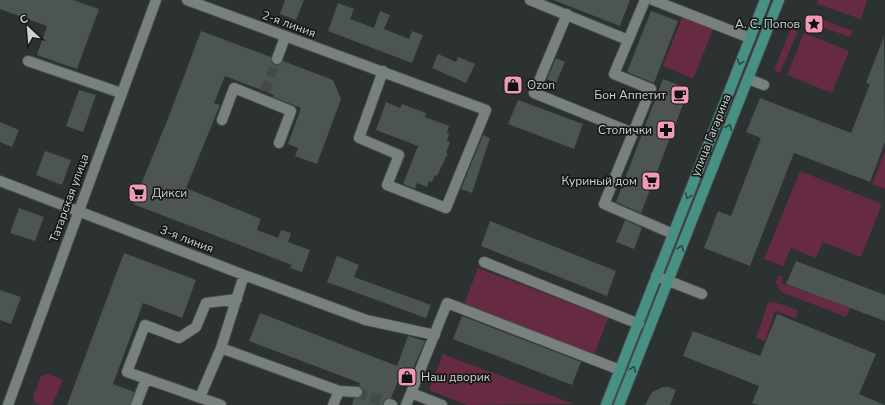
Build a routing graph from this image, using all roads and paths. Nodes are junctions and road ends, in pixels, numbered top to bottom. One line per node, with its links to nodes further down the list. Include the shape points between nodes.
1 (156, 0): 17 (street, Татарская улица)
2 (187, 0): 9 (street, 2-я линия)
3 (530, 0): 8 (street)
4 (645, 0): 11 (street)
5 (653, 0): 10 (street)
6 (765, 0): 10 (main road, улица Гагарина)
7 (780, 0): 15 (main road, улица Гагарина)
8 (567, 14): 11 (street); 19 (street, via 534,93)
9 (285, 37): 12 (street); 14 (street, 2-я линия)
10 (750, 38): 23 (main road, улица Гагарина, one-way to 23)
11 (628, 40): 19 (street, via 614,74 651,89)
12 (277, 59)
13 (28, 61): 17 (street)
14 (383, 71): 14 (street, 2-я линия, via 486,110 446,208 387,185 399,155 359,138)
15 (748, 79): 16 (street); 27 (main road, улица Гагарина, one-way to 15)
16 (764, 85)
17 (121, 93): 22 (street, Татарская улица)
18 (222, 120): 20 (street, via 234,88 263,95 291,110)
19 (633, 133): 23 (street, via 604,204)
20 (279, 143)
21 (0, 180): 22 (street, 3-я линия)
22 (78, 211): 25 (street, 3-я линия); 39 (street, Татарская улица)
23 (673, 234): 26 (main road, улица Гагарина)
24 (484, 262): 30 (street)
25 (244, 275): 29 (street); 31 (street, 3-я линия, via 366,320)
26 (656, 276): 27 (street); 30 (main road, улица Гагарина)
27 (668, 280): 28 (street); 46 (main road, улица Гагарина, one-way to 27)
28 (702, 294)
29 (237, 298): 32 (street); 34 (street, via 206,303 196,327 179,338 145,325 127,372)
30 (639, 324): 33 (main road, улица Гагарина)
31 (435, 335): 33 (street, via 447,303); 37 (street)
32 (221, 348): 35 (street); 38 (street)
33 (620, 370): 45 (main road, улица Гагарина)
34 (146, 379): 38 (street); 40 (street)
35 (339, 392): 36 (street); 42 (street)
36 (357, 392)
37 (411, 393): 43 (street); 44 (street)
38 (200, 397): 41 (street)
39 (8, 405)
40 (136, 405)
41 (221, 405)
42 (333, 405)
43 (406, 405)
44 (442, 405)
45 (606, 405)
46 (619, 405)

